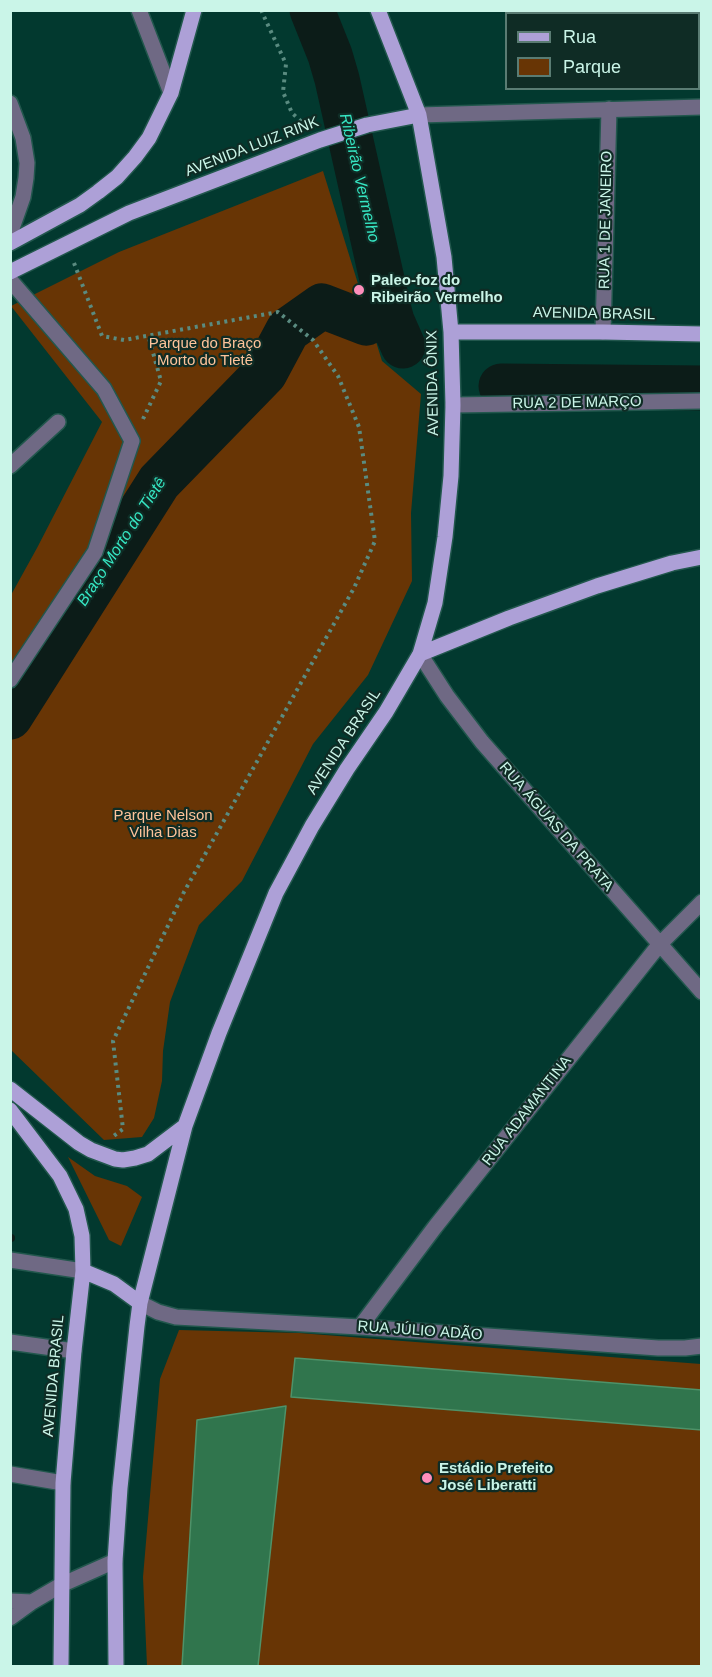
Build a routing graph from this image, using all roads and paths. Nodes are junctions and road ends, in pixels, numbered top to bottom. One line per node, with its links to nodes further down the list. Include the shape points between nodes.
1 (139, 10): 5 (street)
2 (194, 10): 5 (main road)
3 (261, 10): 10 (path, via 286,64 283,92 292,113)
4 (378, 10): 9 (main road, AVENIDA ÔNIX)
5 (171, 93): 12 (main road, via 149,138 117,177 80,205)
6 (10, 103): 11 (street, via 27,163 23,197)
7 (702, 107): 8 (street, AVENIDA LUIZ RINK)
8 (609, 109): 9 (street, AVENIDA LUIZ RINK); 17 (street, RUA 1 DE JANEIRO)
9 (419, 115): 10 (main road, AVENIDA LUIZ RINK, via 367,125); 16 (main road, AVENIDA ÔNIX, via 444,257)
10 (320, 140): 13 (main road, AVENIDA LUIZ RINK, via 129,213)
11 (10, 234)
12 (10, 243)
13 (67, 243): 14 (main road, AVENIDA LUIZ RINK); 19 (path, via 102,336 124,340)
14 (10, 272)
15 (10, 280): 23 (street, via 104,389)
16 (451, 332): 17 (main road, AVENIDA BRASIL); 21 (main road, AVENIDA ÔNIX)
17 (603, 332): 18 (main road, AVENIDA BRASIL)
18 (702, 334)
19 (148, 335): 23 (path, via 161,381); 34 (path, via 278,312 313,340 338,376 359,427 375,541 348,598 184,892 113,1041 123,1129)
20 (702, 401): 21 (street, RUA 2 DE MARÇO)
21 (453, 405): 26 (main road, AVENIDA ÔNIX, via 445,537 435,603)
22 (58, 422): 24 (street)
23 (132, 441): 27 (street, via 95,552)
24 (10, 466)
25 (702, 557): 26 (main road, via 597,586)
26 (420, 654): 29 (street, RUA ÁGUAS DA PRATA, via 482,742); 33 (main road, AVENIDA BRASIL, via 312,826 276,893)
27 (10, 680)
28 (702, 902): 29 (street, RUA ADAMANTINA)
29 (659, 945): 30 (street, RUA ÁGUAS DA PRATA); 38 (street, RUA ADAMANTINA)
30 (702, 993)
31 (10, 1089): 33 (main road, via 79,1143 115,1159 148,1154)
32 (10, 1110): 36 (main road, AVENIDA BRASIL, via 60,1176 76,1209)
33 (185, 1126): 37 (main road, AVENIDA BRASIL)
34 (103, 1143)
35 (10, 1260): 36 (street)
36 (83, 1271): 37 (main road, via 114,1284); 41 (main road, AVENIDA BRASIL)
37 (140, 1303): 38 (street, RUA JÚLIO ADÃO, via 176,1317); 44 (main road, AVENIDA BRASIL)
38 (360, 1327): 40 (street, RUA JÚLIO ADÃO, via 658,1348)
39 (10, 1342): 41 (street)
40 (702, 1346)
41 (74, 1351): 43 (main road, AVENIDA BRASIL)
42 (10, 1473): 43 (street)
43 (63, 1483): 45 (main road, AVENIDA BRASIL)
44 (115, 1561): 45 (street); 50 (main road, AVENIDA BRASIL)
45 (61, 1585): 47 (street); 49 (main road, AVENIDA BRASIL)
46 (10, 1601): 47 (street)
47 (32, 1602): 48 (street)
48 (10, 1618)
49 (60, 1666)
50 (116, 1666)

